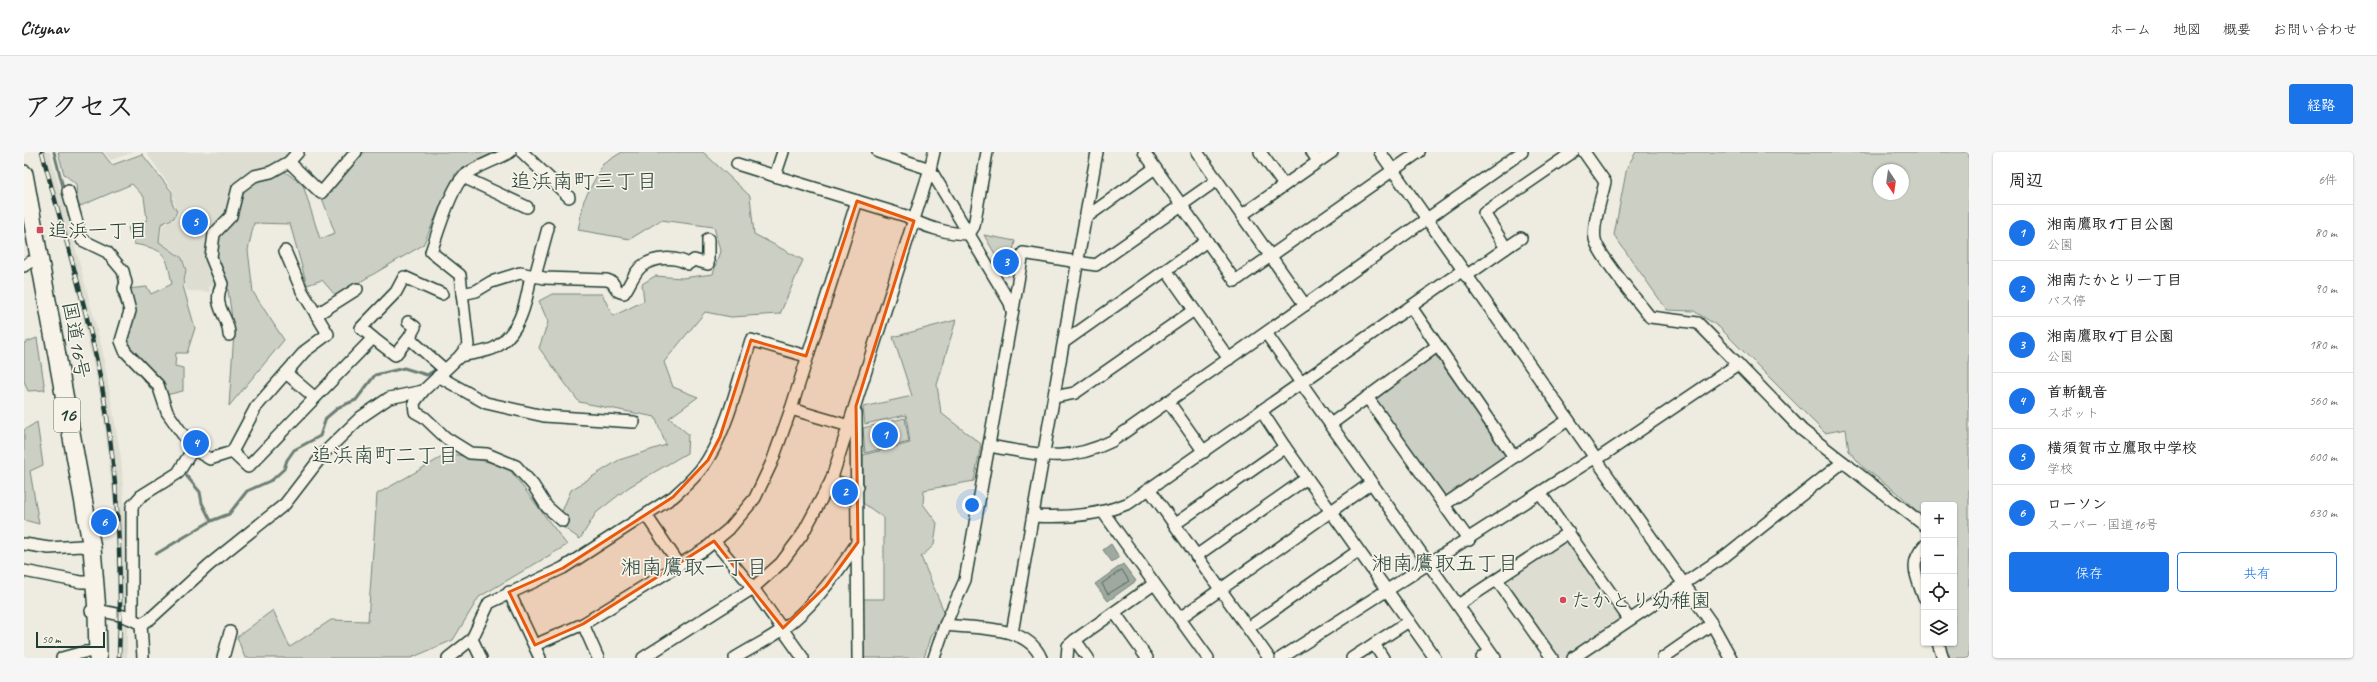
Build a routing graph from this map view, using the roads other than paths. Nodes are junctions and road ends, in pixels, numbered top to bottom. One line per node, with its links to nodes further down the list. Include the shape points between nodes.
1 (298, 152): 20 (street)
2 (356, 152): 20 (street, via 321,192)
3 (510, 152): 27 (street)
4 (522, 152): 32 (street)
5 (783, 152): 26 (street)
6 (878, 152): 23 (street)
7 (934, 152): 23 (street)
8 (987, 152): 42 (street, via 974,226)
9 (1097, 152): 37 (street)
10 (1144, 152): 22 (street)
11 (1197, 152): 28 (street)
12 (1260, 152): 29 (street)
13 (1332, 152): 19 (street)
14 (1380, 152): 24 (street)
15 (1419, 152): 24 (street)
16 (1522, 152): 38 (street)
17 (1573, 152): 46 (street, via 1484,213)
18 (1584, 152): 72 (street, via 1605,182 1594,232 1595,241 1622,282 1650,317 1698,323)
19 (1315, 157): 29 (street)
20 (289, 162): 64 (street, via 271,172 254,176 238,188 231,216 214,234 211,257 222,284 218,293 218,305)
21 (737, 164): 26 (street)
22 (1155, 168): 34 (street); 37 (street)
23 (930, 169): 39 (street); 42 (street)
24 (1392, 171): 38 (street); 48 (street)
25 (24, 174): 31 (highway, 国道16号 / 16)
26 (775, 176): 33 (street)
27 (463, 177): 35 (street); 56 (street, via 445,211 431,252 460,275)
28 (1216, 180): 34 (street); 36 (street)
29 (1284, 185): 36 (street)
30 (68, 191): 90 (street, via 82,240 107,252 124,271 124,288 130,311 121,341 124,351 158,385 167,412)
31 (26, 197): 116 (highway, 国道16号 / 16)
32 (569, 197)
33 (857, 201): 39 (street, via 906,216); 70 (street)
34 (1182, 205): 45 (street); 49 (street, via 1096,265)
35 (527, 207)
36 (1242, 215): 48 (street)
37 (1086, 218): 49 (street)
38 (1427, 219): 52 (street); 57 (street)
39 (914, 221): 42 (street, via 959,234); 81 (street)
40 (24, 226): 50 (highway, 国道16号 / 16)
41 (548, 228): 53 (street)
42 (969, 234): 60 (street, via 1010,303)
43 (1521, 238): 46 (street)
44 (708, 239): 53 (street, via 708,264 694,260 688,264 681,259 658,259 642,266 624,293 618,291 612,282 607,280)
45 (1207, 241): 48 (street, via 1235,281); 51 (street)
46 (1506, 248): 52 (street)
47 (285, 251): 61 (street, via 302,291)
48 (1271, 256): 57 (street)
49 (1078, 262): 60 (street, via 1023,253); 67 (street)
50 (27, 264): 116 (highway, 国道16号 / 16)
51 (1166, 270): 59 (street); 67 (street)
52 (1465, 273): 58 (street); 84 (street)
53 (535, 276): 56 (street, via 520,273); 69 (street, via 530,280 527,304 517,324 506,338 495,348)
54 (357, 288): 61 (street)
55 (442, 294): 65 (street, via 404,277 396,292 361,328)
56 (462, 294): 69 (street, via 468,345)
57 (1305, 305): 63 (street)
58 (1411, 307): 68 (street); 75 (street)
59 (1194, 310): 71 (street); 78 (street, via 1075,393)
60 (1013, 314): 88 (street)
61 (316, 315): 74 (street, via 328,334 305,351)
62 (408, 322): 66 (street, via 416,327)
63 (1266, 332): 71 (street); 75 (street)
64 (229, 335)
65 (373, 338): 66 (street, via 395,355); 77 (street)
66 (409, 338): 73 (street)
67 (1064, 342): 78 (street)
68 (1437, 346): 79 (street); 94 (street)
69 (460, 356): 73 (street)
70 (806, 356): 82 (street); 106 (street, via 751,340 720,437 708,460 678,493)
71 (1229, 359): 80 (street)
72 (1738, 364): 95 (street); 96 (street, via 1802,430)
73 (441, 372): 76 (street); 85 (street, via 486,403 544,416)
74 (286, 373): 77 (street); 91 (street, via 256,407)
75 (1301, 384): 83 (street); 86 (street)
76 (423, 391): 108 (street, via 414,403 415,412 446,438 470,453 487,454 516,466 533,485 547,508); 138 (street, via 389,398 361,417 325,452 285,504)
77 (314, 397): 91 (street, via 248,467)
78 (1054, 397): 93 (street)
79 (1367, 397): 86 (street); 103 (street)
80 (1168, 401): 92 (street); 93 (street, via 1100,448 1071,456)
81 (856, 406): 87 (street); 100 (street)
82 (791, 409): 87 (street); 113 (street, via 772,462 755,498 729,529)
83 (1262, 412): 89 (street); 92 (street)
84 (1568, 420): 94 (street); 95 (street)
85 (634, 422)
86 (1331, 424): 99 (street)
87 (849, 426): 98 (street)
88 (989, 446): 93 (street); 141 (street, via 965,580)
89 (1285, 447): 97 (street); 110 (street)
90 (193, 449): 91 (street, via 210,459); 138 (street, via 178,473 141,496 132,506)
91 (232, 452)
92 (1204, 452): 101 (street)
93 (1043, 455): 107 (street)
94 (1514, 457): 103 (street)
95 (1595, 459): 102 (street); 126 (street)
96 (1843, 462): 109 (street); 126 (street, via 1725,556)
97 (1307, 478): 104 (street); 119 (street)
98 (831, 481): 100 (street); 127 (street, via 802,535 781,563)
99 (1371, 483): 104 (street); 121 (street)
100 (858, 487): 114 (street)
101 (1150, 490): 105 (street, via 1130,503); 110 (street)
102 (1541, 494): 111 (street); 112 (street)
103 (1444, 505): 112 (street)
104 (1332, 511): 118 (street); 129 (street)
105 (1103, 512): 107 (street, via 1057,517); 125 (street)
106 (646, 515): 120 (street); 131 (street, via 564,568)
107 (1033, 516): 145 (street)
108 (563, 521)
109 (1921, 523)
110 (1175, 524): 119 (street)
111 (1569, 532): 123 (street); 136 (street)
112 (1469, 540): 121 (street)
113 (714, 542): 120 (street); 127 (street)
114 (858, 542): 142 (street, via 826,586); 164 (street)
115 (24, 544): 116 (street, via 49,548)
116 (86, 547): 124 (highway, 国道16号 / 16)
117 (1921, 550): 128 (street, via 1914,565)
118 (1358, 551): 130 (street); 143 (street)
119 (1196, 556): 129 (street)
120 (679, 564): 139 (street)
121 (1429, 564): 130 (street); 132 (street)
122 (24, 571): 124 (street)
123 (1497, 580): 132 (street); 176 (street)
124 (91, 582): 133 (highway, 国道16号 / 16)
125 (1154, 584): 134 (street); 135 (street)
126 (1683, 584): 136 (street); 140 (street)
127 (753, 588): 142 (street); 161 (street)
128 (1921, 588)
129 (1220, 589): 135 (street); 143 (street)
130 (1388, 591): 137 (street); 172 (street)
131 (510, 592): 146 (street, via 489,603); 149 (street)
132 (1458, 606): 152 (street)
133 (93, 611): 138 (street); 151 (highway, 国道16号 / 16)
134 (1115, 613): 147 (street); 169 (street)
135 (1180, 618): 170 (street)
136 (1629, 619): 177 (street)
137 (1409, 621): 148 (street); 175 (street)
138 (137, 622): 155 (street)
139 (583, 624): 149 (street); 160 (street)
140 (1712, 624): 153 (street); 178 (street)
141 (945, 625): 145 (street); 165 (street)
142 (783, 628): 162 (street); 163 (street)
143 (1248, 628): 171 (street)
144 (230, 632): 156 (street)
145 (1012, 633): 166 (street, via 1028,640)
146 (472, 639): 157 (street); 158 (street)
147 (1075, 640): 167 (street, via 1068,646); 168 (street)
148 (1374, 644): 173 (street); 174 (street)
149 (535, 646): 159 (street)
150 (1939, 646): 179 (street)
151 (94, 655): 154 (street)
152 (1489, 656)
153 (1666, 657)
154 (62, 658)
155 (143, 658)
156 (223, 658)
157 (448, 658)
158 (481, 658)
159 (540, 658)
160 (598, 658)
161 (643, 658)
162 (735, 658)
163 (803, 658)
164 (858, 658)
165 (934, 658)
166 (1041, 658)
167 (1067, 658)
168 (1088, 658)
169 (1147, 658)
170 (1208, 658)
171 (1269, 658)
172 (1281, 658)
173 (1352, 658)
174 (1383, 658)
175 (1435, 658)
176 (1552, 658)
177 (1573, 658)
178 (1731, 658)
179 (1943, 658)

